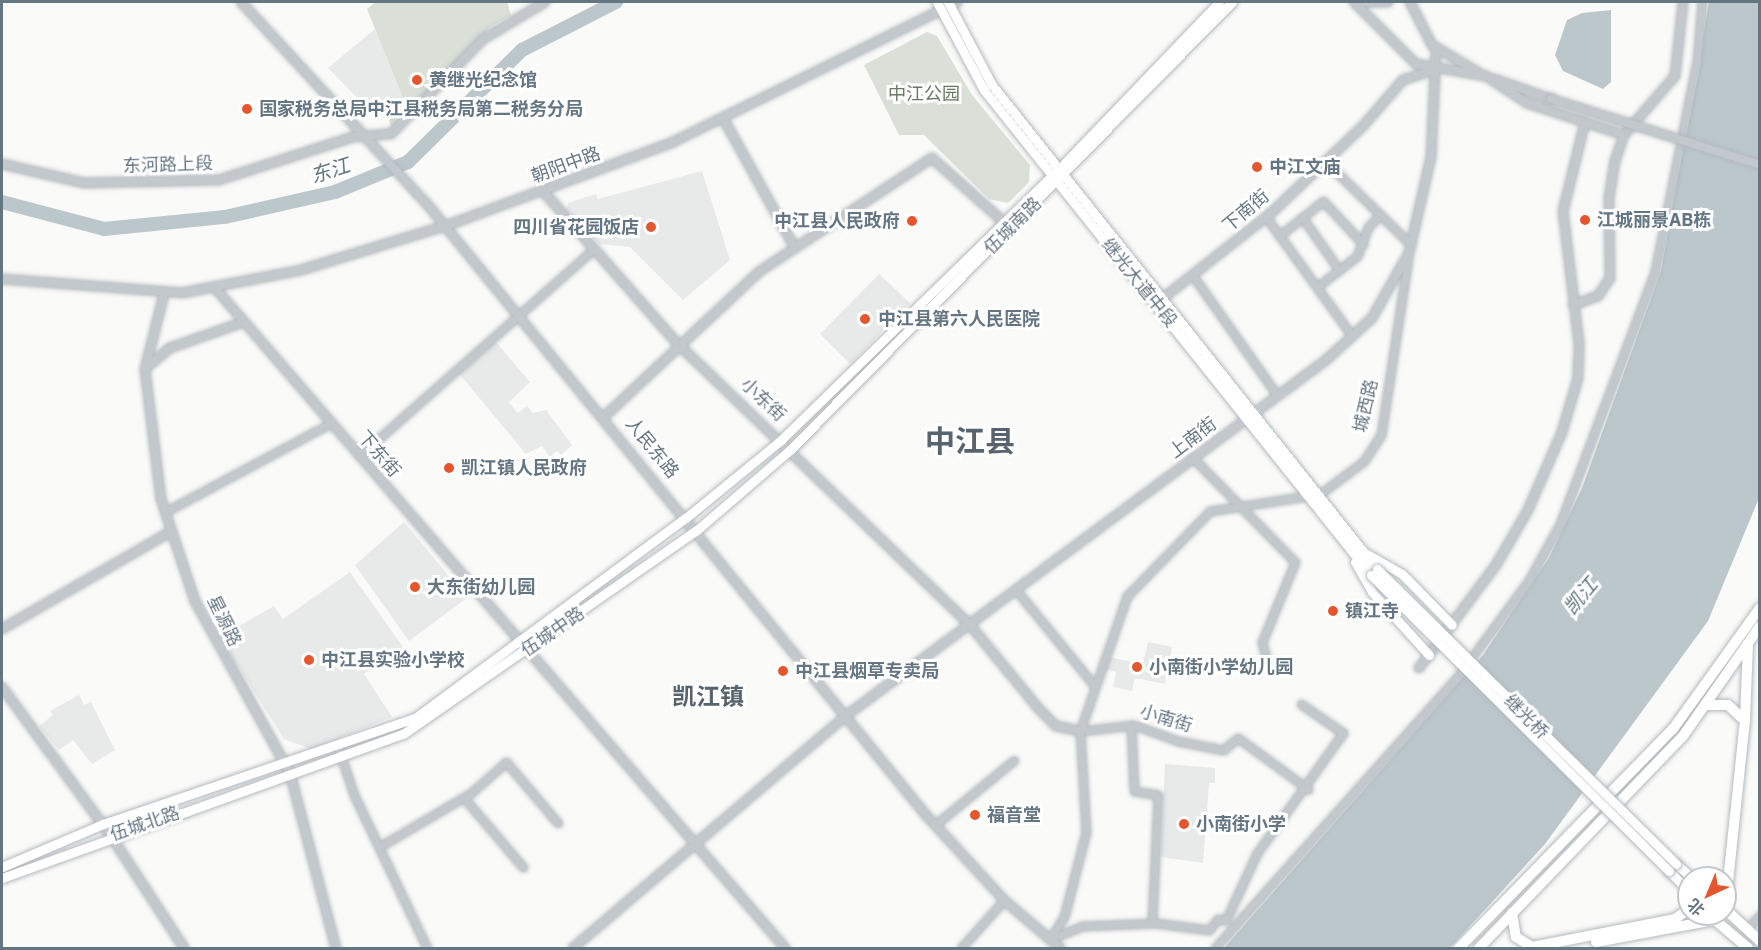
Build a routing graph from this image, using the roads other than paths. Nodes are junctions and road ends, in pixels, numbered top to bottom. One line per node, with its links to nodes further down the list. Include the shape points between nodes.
1 (241, 2): 16 (street, 人民东路)
2 (545, 2): 16 (street, 东河路上段, via 483,39 402,126 380,137)
3 (1219, 2): 21 (main road, 伍城南路)
4 (1232, 2): 21 (main road, 伍城南路)
5 (1355, 2): 6 (street); 12 (street, via 1404,56)
6 (1388, 2)
7 (1410, 2): 11 (street, via 1420,29)
8 (1683, 2): 17 (street, via 1675,76)
9 (1702, 2): 119 (street, via 1697,61 1655,271 1560,524 1529,580 1458,676)
10 (947, 4): 14 (street, 朝阳中路); 21 (main road, 继光大道中段, via 992,85)
11 (1436, 50): 12 (street, 城西路); 13 (street)
12 (1434, 70): 13 (street); 18 (street, 下南街, via 1403,80); 32 (street, 城西路, via 1431,157)
13 (1486, 76): 15 (street, via 1527,103); 20 (street, bridge)
14 (723, 118): 22 (street, 朝阳中路); 30 (street)
15 (1585, 122): 17 (street); 40 (street, via 1563,211)
16 (367, 134): 19 (street, 东河路上段, via 219,180 84,183); 27 (street, 人民东路)
17 (1624, 135): 40 (street, via 1609,198 1610,278 1598,296)
18 (1325, 161): 23 (street); 24 (street, 下南街)
19 (2, 164)
20 (1760, 165)
21 (1058, 175): 26 (main road, 伍城南路); 39 (main road, 继光大道中段)
22 (543, 191): 27 (street, 朝阳中路); 31 (street, 小东街)
23 (1380, 215): 29 (street, via 1368,227); 32 (street)
24 (1266, 218): 28 (street); 34 (street, 下南街)
25 (1302, 218): 28 (street); 29 (street, via 1323,201); 33 (street)
26 (1007, 225): 30 (street, via 932,158); 50 (main road, 伍城南路); 51 (main road, 伍城南路)
27 (445, 226): 37 (street, 朝阳中路, via 301,270); 41 (street, 人民东路)
28 (1279, 236): 36 (street)
29 (1363, 244): 33 (street)
30 (794, 246): 44 (street)
31 (594, 249): 41 (street); 44 (street, 小东街)
32 (1410, 249): 43 (street, 上南街, via 1372,318); 54 (street, 城西路, via 1381,435 1364,461)
33 (1339, 270): 36 (street)
34 (1193, 276): 39 (street, 下南街); 46 (street)
35 (2, 279): 38 (street, 朝阳中路)
36 (1317, 287): 43 (street)
37 (215, 288): 38 (street, 朝阳中路); 42 (street, 下东街)
38 (164, 294): 45 (street, 星源路)
39 (1159, 302): 47 (main road, 继光大道中段)
40 (1573, 305): 64 (street, via 1578,378 1562,432 1528,510)
41 (519, 314): 48 (street, 人民东路); 52 (street)
42 (244, 322): 45 (street, via 170,348); 49 (street, 下东街)
43 (1352, 336): 46 (street, 上南街)
44 (678, 344): 48 (street); 50 (street, 小东街)
45 (146, 369): 56 (street, 星源路)
46 (1277, 395): 47 (street, 上南街)
47 (1249, 415): 53 (street, 上南街); 54 (main road, 继光大道中段)
48 (605, 416): 57 (street, 人民东路)
49 (331, 423): 52 (street, 下东街); 56 (street)
50 (781, 440): 51 (street, 小东街); 57 (main road, 伍城中路)
51 (791, 449): 58 (main road, 伍城中路); 63 (street, 小东街)
52 (359, 456): 67 (street, 下东街)
53 (1194, 459): 55 (street); 61 (street, 上南街)
54 (1310, 495): 55 (street, 城西路); 60 (main road, 继光大道中段)
55 (1239, 505): 71 (street, via 1295,562 1262,642); 73 (street, 城西路, via 1210,511 1140,580 1119,613)
56 (165, 512): 59 (street, 星源路)
57 (687, 517): 58 (street, 人民东路); 67 (main road, 伍城中路)
58 (697, 530): 69 (main road, 伍城中路); 77 (street, 人民东路)
59 (170, 532): 66 (street); 84 (street, 星源路, via 223,658)
60 (1357, 554): 64 (main road, via 1386,561); 70 (main road, via 1372,592); 97 (main road, 继光桥, bridge)
61 (1016, 590): 63 (street, 上南街); 73 (street)
62 (1760, 608): 68 (main road)
63 (970, 625): 77 (street, 上南街); 80 (street, 小南街, via 1039,710 1056,726)
64 (1452, 625): 70 (street)
65 (1760, 626): 68 (main road)
66 (2, 629)
67 (518, 641): 69 (street, 下东街); 81 (main road, 伍城中路, via 415,718)
68 (1740, 645): 76 (main road); 78 (main road); 94 (main road, via 1745,720); 120 (main road, via 1628,779)
69 (527, 651): 82 (main road, 伍城中路, via 421,725); 91 (street, 下东街)
70 (1430, 655): 72 (street)
71 (1268, 666)
72 (1419, 668)
73 (1093, 684): 80 (street, 城西路)
74 (2, 687): 88 (street)
75 (1301, 704): 85 (street, via 1343,733)
76 (1705, 705): 78 (main road, via 1728,705); 102 (main road, via 1636,788)
77 (847, 715): 89 (street, 人民东路); 91 (street, 上南街)
78 (1741, 717): 93 (main road)
79 (1131, 724): 80 (street, 小南街); 85 (street, 小南街, via 1223,750 1238,738); 106 (street, via 1134,791 1158,795)
80 (1080, 731): 110 (street, 城西路, via 1086,832 1064,917)
81 (338, 747): 82 (street); 84 (main road, 伍城中路)
82 (342, 758): 84 (main road, 伍城中路); 92 (street)
83 (1014, 760): 89 (street)
84 (288, 769): 88 (main road, 伍城北路); 90 (main road, 伍城北路); 113 (street, 星源路)
85 (1308, 789): 106 (street, via 1257,853 1226,920 1218,919 1209,930)
86 (464, 798): 87 (street, via 506,762); 92 (street); 96 (street)
87 (558, 823)
88 (103, 824): 90 (street); 95 (main road, 伍城北路)
89 (935, 825): 101 (street, 人民东路)
90 (111, 836): 100 (main road, 伍城北路); 112 (street)
91 (695, 844): 115 (street, 上南街); 116 (street, 下东街)
92 (379, 847): 114 (street)
93 (1722, 866)
94 (1730, 866)
95 (2, 867)
96 (523, 867)
97 (1672, 868): 98 (main road); 99 (main road)
98 (1677, 870)
99 (1677, 875)
100 (2, 878)
101 (1004, 900): 110 (street, 人民东路); 117 (street)
102 (1512, 913): 104 (main road, via 1516,937 1532,947); 121 (main road)
103 (1760, 915): 109 (street)
104 (1677, 918)
105 (1737, 920): 109 (main road)
106 (1152, 923): 110 (street, via 1082,926)
107 (1677, 924): 122 (main road)
108 (1723, 926): 123 (main road)
109 (1747, 929): 111 (main road)
110 (1050, 939): 118 (street, 人民东路)
111 (1760, 941)
112 (184, 948)
113 (336, 948)
114 (427, 948)
115 (573, 948)
116 (784, 948)
117 (961, 948)
118 (1060, 948)
119 (1215, 948)
120 (1459, 948)
121 (1479, 948)
122 (1560, 948)
123 (1748, 948)

